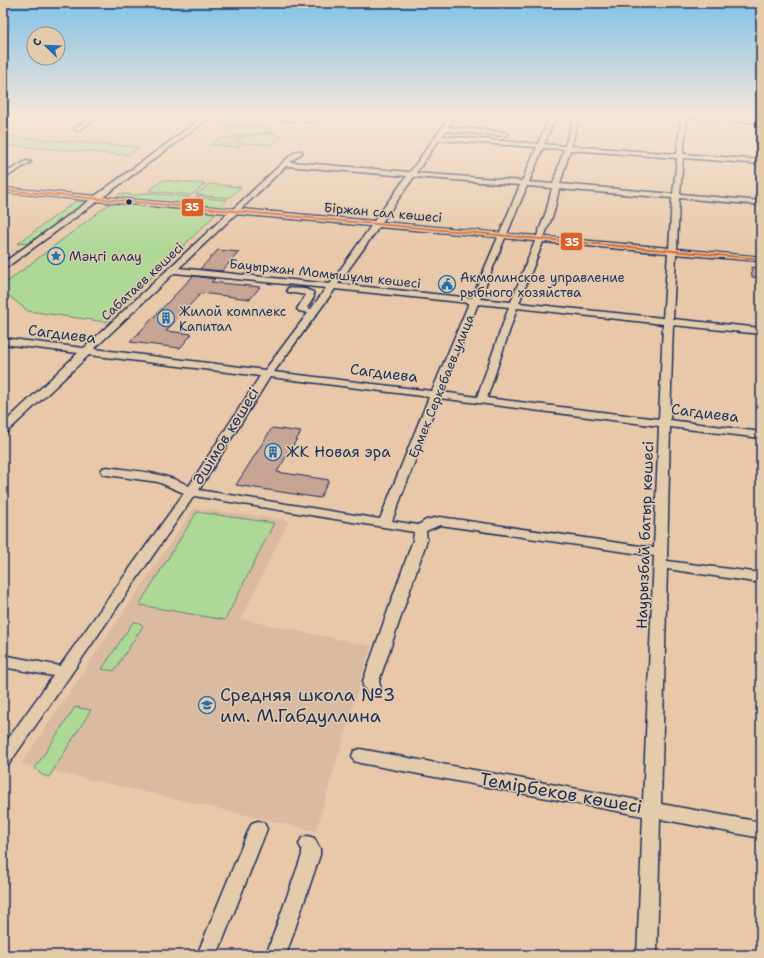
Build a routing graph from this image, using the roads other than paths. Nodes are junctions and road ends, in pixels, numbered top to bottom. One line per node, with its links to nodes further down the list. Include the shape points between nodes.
1 (148, 161): 15 (street)
2 (289, 161): 8 (street, Сабатаев көшесі)
3 (422, 161): 9 (street, Әшімов көшесі)
4 (534, 161): 11 (street, Ермек Серкебаев улица)
5 (564, 161): 12 (street)
6 (679, 161): 14 (street, Наурызбай батыр көшесі)
7 (28, 162): 10 (street)
8 (285, 164): 9 (street); 17 (street, Сабатаев көшесі)
9 (413, 174): 11 (street); 18 (street, Әшімов көшесі)
10 (3, 177)
11 (524, 183): 12 (street); 19 (street, Ермек Серкебаев улица)
12 (556, 186): 14 (street); 20 (street, via 550,212)
13 (3, 190): 15 (street, Біржан сал көшесі)
14 (676, 196): 16 (street); 21 (street, Наурызбай батыр көшесі)
15 (98, 198): 17 (street, Біржан сал көшесі); 23 (street)
16 (761, 204)
17 (235, 211): 18 (street, Біржан сал көшесі); 24 (street, Сабатаев көшесі)
18 (376, 224): 19 (street, Біржан сал көшесі); 25 (street, Әшімов көшесі)
19 (503, 235): 20 (street, Біржан сал көшесі); 26 (street, Ермек Серкебаев улица)
20 (539, 239): 21 (street, Біржан сал көшесі); 27 (street)
21 (673, 251): 22 (street, Біржан сал көшесі); 29 (street, Наурызбай батыр көшесі)
22 (761, 259)
23 (3, 267)
24 (174, 270): 25 (street, Бауыржан Момышұлы көшесі); 28 (street, via 185,278 305,292 310,294 310,297 302,309); 32 (street, Сабатаев көшесі)
25 (332, 287): 26 (street, Бауыржан Момышұлы көшесі); 28 (street, Әшімов көшесі)
26 (476, 301): 27 (street, Бауыржан Момышұлы көшесі); 34 (street, Ермек Серкебаев улица)
27 (514, 305): 29 (street, Бауыржан Момышұлы көшесі); 35 (street)
28 (314, 312): 33 (street, Әшімов көшесі)
29 (668, 320): 30 (street, Бауыржан Момышұлы көшесі); 36 (street, Наурызбай батыр көшесі)
30 (761, 330)
31 (3, 341): 32 (street, Сагдиева)
32 (87, 352): 33 (street, Сагдиева); 37 (street, Сабатаев көшесі)
33 (267, 373): 34 (street, Сагдиева); 40 (street, Әшімов көшесі)
34 (436, 395): 35 (street, Сагдиева); 41 (street, Ермек Серкебаев улица)
35 (481, 400): 36 (street, Сагдиева)
36 (664, 423): 38 (street, Сагдиева); 43 (street, Наурызбай батыр көшесі)
37 (3, 430)
38 (761, 435)
39 (107, 471): 40 (street, via 167,480)
40 (191, 492): 41 (street); 46 (street, Әшімов көшесі)
41 (385, 523): 42 (street)
42 (420, 529): 43 (street, via 440,521); 47 (street, via 420,540 371,681)
43 (660, 558): 44 (street); 50 (street, Наурызбай батыр көшесі)
44 (761, 578)
45 (3, 661): 46 (street)
46 (63, 672): 49 (street, Әшімов көшесі)
47 (373, 690)
48 (360, 756): 50 (street, Темірбеков көшесі)
49 (3, 759)
50 (651, 809): 52 (street, Темірбеков көшесі); 56 (street, Наурызбай батыр көшесі)
51 (258, 829): 54 (street)
52 (761, 830)
53 (308, 844): 55 (street, via 311,848 310,855)
54 (207, 955)
55 (276, 955)
56 (647, 955)

